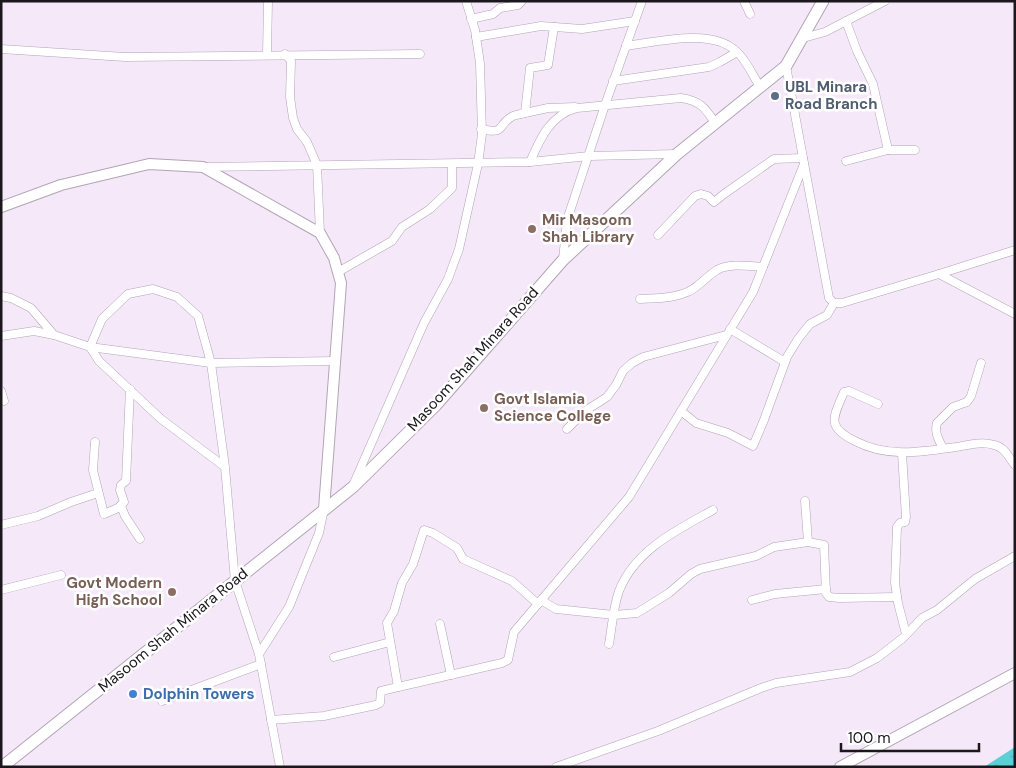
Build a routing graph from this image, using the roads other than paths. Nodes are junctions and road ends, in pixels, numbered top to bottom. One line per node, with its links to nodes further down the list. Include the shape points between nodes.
1 (268, 1): 20 (street)
2 (466, 1): 9 (street)
3 (522, 1): 9 (street, via 518,5 500,8 493,14)
4 (642, 1): 11 (street)
5 (744, 1): 8 (street)
6 (823, 1): 14 (main road, Masoom Shah Minara Road)
7 (885, 1): 10 (street)
8 (750, 14)
9 (471, 19): 13 (street)
10 (846, 20): 14 (street, via 825,32); 29 (street, via 873,84)
11 (635, 21): 12 (street, via 582,29); 15 (street)
12 (554, 27): 13 (street, via 541,26); 26 (street, via 548,65 530,68)
13 (476, 37): 28 (street)
14 (803, 38): 21 (main road, Masoom Shah Minara Road)
15 (626, 46): 17 (street, via 698,37 724,43); 22 (street)
16 (1, 49): 20 (street, via 125,57)
17 (737, 52): 22 (street, via 709,67); 23 (street)
18 (285, 54): 19 (street); 20 (street); 38 (street, via 291,61 292,118)
19 (420, 54)
20 (267, 55)
21 (786, 66): 23 (main road, Masoom Shah Minara Road); 33 (street)
22 (613, 81): 24 (street)
23 (760, 88): 27 (main road, Masoom Shah Minara Road)
24 (604, 105): 25 (street); 27 (street, via 681,98 695,100); 32 (street)
25 (577, 108): 26 (street, via 548,108); 35 (street, via 551,123 540,138)
26 (525, 113): 28 (street, via 511,118 499,131)
27 (716, 124): 31 (main road, Masoom Shah Minara Road)
28 (482, 129): 37 (street)
29 (888, 150): 30 (street); 34 (street)
30 (915, 150)
31 (677, 154): 32 (street); 44 (main road, Masoom Shah Minara Road)
32 (589, 156): 35 (street); 44 (street, via 567,220)
33 (804, 161): 42 (street, via 774,159 714,202 708,196 695,196); 45 (street); 50 (street, via 829,298)
34 (846, 161)
35 (530, 162): 37 (street)
36 (452, 164): 37 (street); 38 (street); 46 (street, via 452,188 430,209 402,227 392,241)
37 (478, 164): 71 (street, via 459,248 448,279 424,323)
38 (317, 165): 39 (street); 41 (street)
39 (203, 167): 40 (street, via 149,164 61,185); 41 (street)
40 (1, 207)
41 (320, 233): 46 (street)
42 (658, 235)
43 (1015, 250): 47 (street)
44 (563, 260): 71 (main road, Masoom Shah Minara Road, via 436,405)
45 (763, 267): 49 (street, via 722,268 682,294); 52 (street)
46 (338, 272): 56 (street, via 341,283)
47 (939, 274): 50 (street); 51 (street)
48 (1, 296): 53 (street, via 31,308)
49 (640, 299)
50 (834, 303): 57 (street, via 827,315 810,324 798,338)
51 (1015, 314)
52 (728, 332): 57 (street); 64 (street); 65 (street, via 632,362 611,393)
53 (54, 335): 54 (street, via 34,331); 55 (street)
54 (1, 336)
55 (90, 347): 58 (street); 58 (street, via 102,318 128,294 153,288 177,297 198,316); 60 (street, via 99,361)
56 (336, 360): 58 (street); 75 (street)
57 (785, 362): 64 (street, via 752,446 735,436 696,423)
58 (211, 363): 70 (street)
59 (981, 363): 67 (street, via 967,402 953,407 936,426)
60 (130, 389): 70 (street, via 161,419); 74 (street, via 126,481 120,485 124,502)
61 (1, 391): 62 (street)
62 (4, 401)
63 (878, 404): 68 (street, via 844,392 834,415 834,424 838,432 862,445 879,451)
64 (681, 411): 87 (street, via 629,497)
65 (567, 428)
66 (95, 442): 72 (street, via 92,464)
67 (943, 448): 68 (street); 69 (street, via 995,445 1006,451)
68 (902, 453): 85 (street, via 906,517 905,522 897,527)
69 (1015, 466)
70 (224, 467): 82 (street)
71 (353, 487): 75 (main road, Masoom Shah Minara Road)
72 (98, 493): 74 (street, via 104,514); 77 (street, via 38,516)
73 (805, 501): 79 (street)
74 (120, 506): 78 (street)
75 (324, 509): 82 (main road, Masoom Shah Minara Road); 93 (street, via 319,533 289,607)
76 (713, 510): 88 (street, via 662,540 643,556 618,594)
77 (1, 525)
78 (140, 539)
79 (808, 542): 83 (street, via 824,544); 88 (street, via 774,547 756,556 700,569 637,613)
80 (1015, 556): 90 (street, via 975,580 922,618)
81 (61, 575): 84 (street)
82 (235, 581): 93 (street); 101 (main road, Masoom Shah Minara Road)
83 (826, 589): 85 (street, via 829,597); 86 (street, via 775,594)
84 (1, 590)
85 (897, 597): 90 (street)
86 (752, 600)
87 (540, 602): 88 (street, via 556,610); 91 (street, via 512,581 463,559 457,548 424,530 387,623); 97 (street, via 514,632 508,660)
88 (614, 615): 92 (street)
89 (440, 624): 97 (street)
90 (906, 634): 103 (street, via 877,658 850,672 776,683 658,731)
91 (390, 642): 94 (street); 98 (street)
92 (609, 644)
93 (259, 654): 95 (street)
94 (334, 657)
95 (261, 664): 99 (street); 100 (street)
96 (1015, 673): 104 (street)
97 (451, 675): 98 (street)
98 (398, 687): 100 (street, via 381,691 380,703 376,705 324,716)
99 (162, 701)
100 (271, 720): 102 (street)
101 (2, 767)
102 (280, 767)
103 (556, 767)
104 (840, 767)

